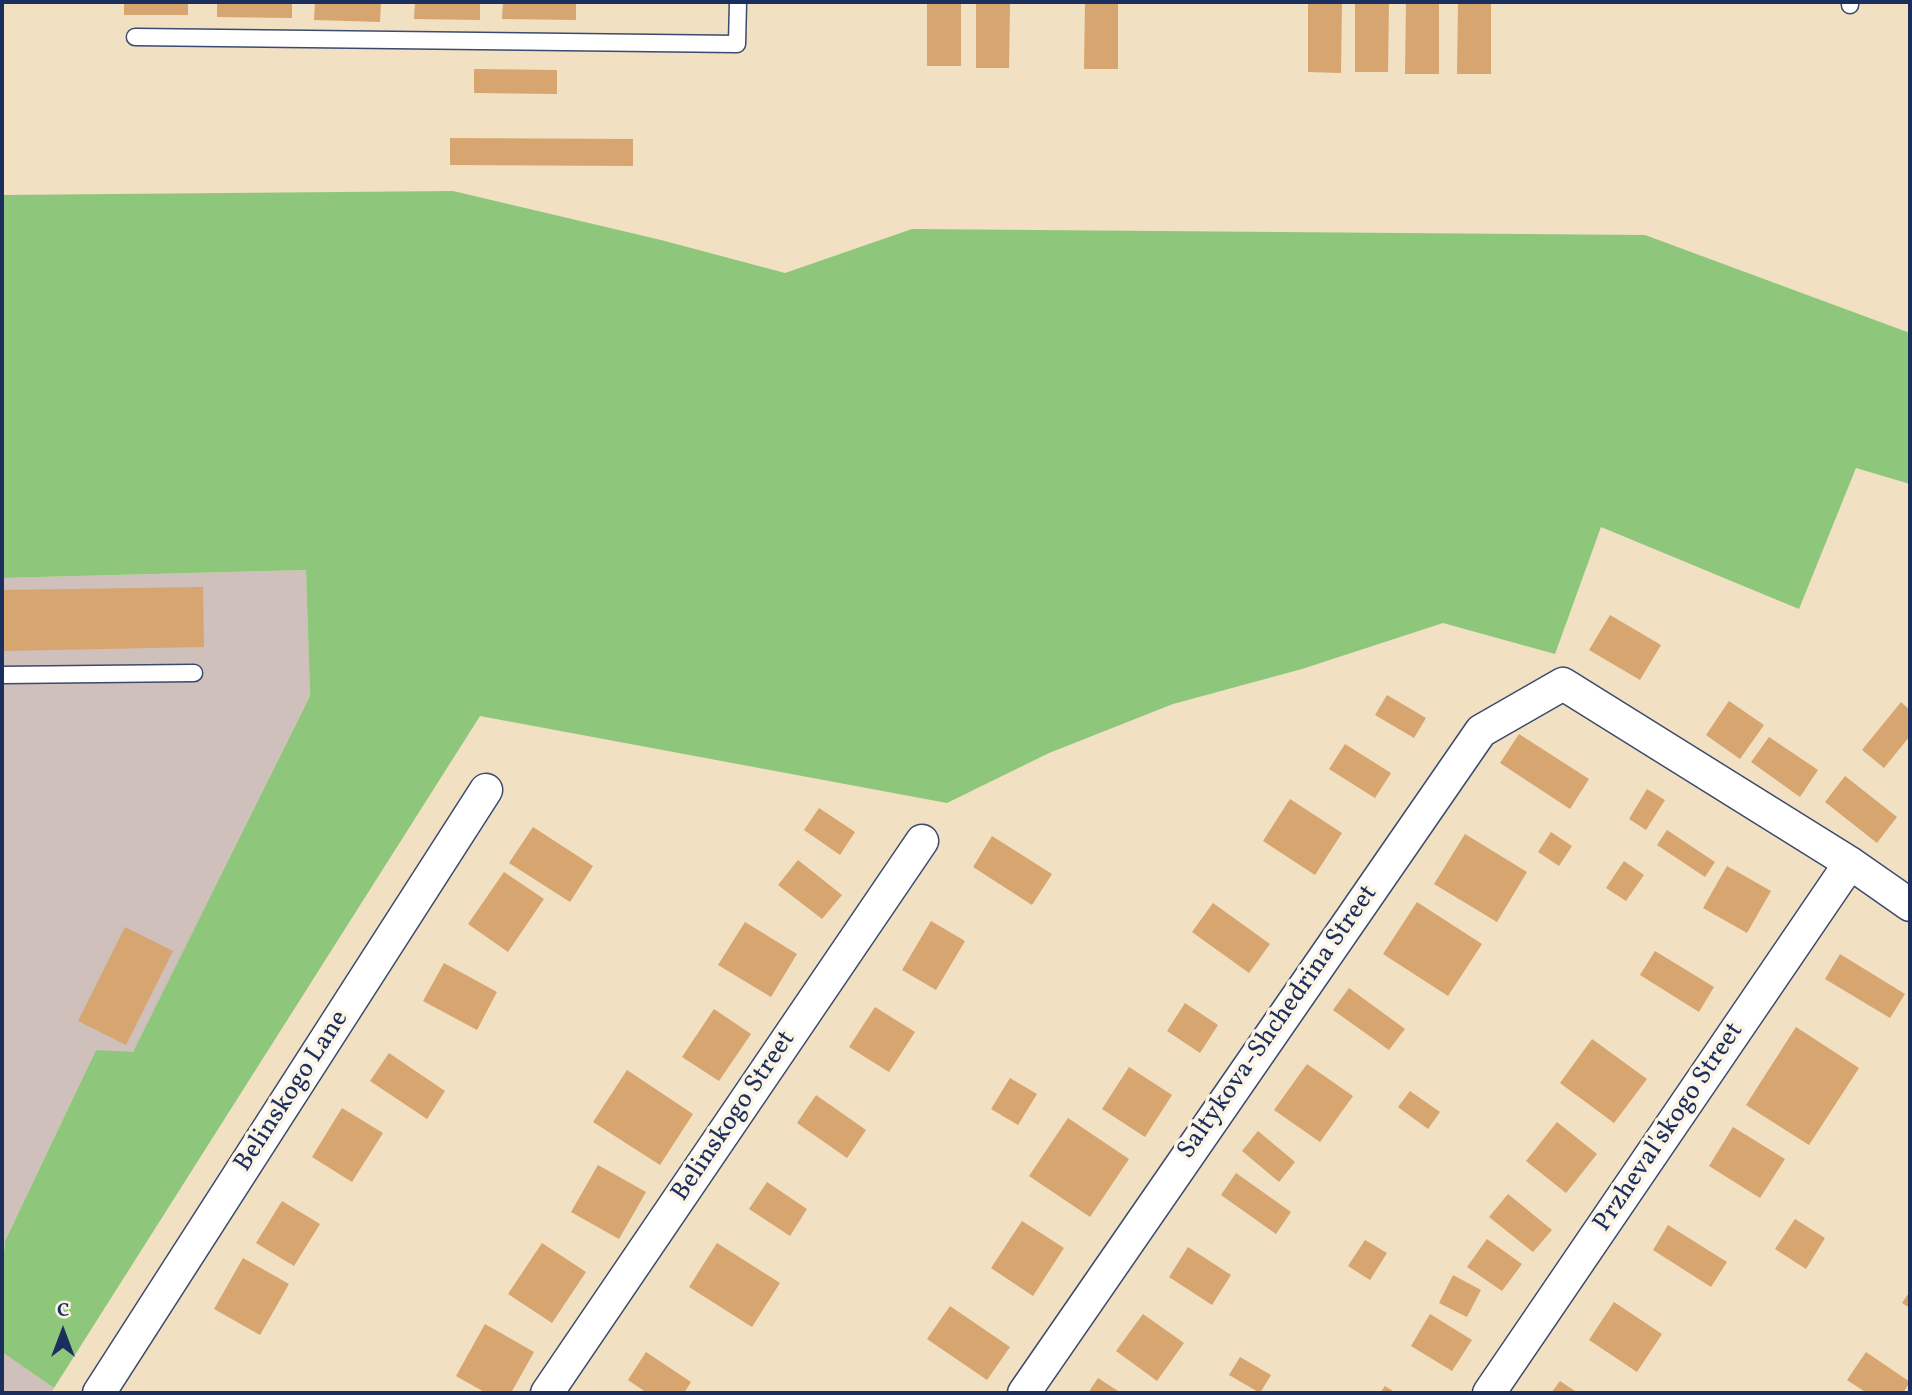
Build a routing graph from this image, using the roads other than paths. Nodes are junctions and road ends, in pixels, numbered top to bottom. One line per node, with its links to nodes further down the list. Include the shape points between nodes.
1 (738, 2): 2 (lane, via 737,44)
2 (135, 37)
3 (194, 673): 4 (lane)
4 (2, 675)
5 (486, 790): 9 (street, Belinskogo Lane)
6 (922, 841): 10 (street, Belinskogo Street)
7 (1850, 863): 8 (street); 11 (street, Saltykova-Shchedrina Street, via 1563,684 1481,731); 12 (street, Przheval'skogo Street)
8 (1910, 905)
9 (99, 1393)
10 (547, 1393)
11 (1024, 1393)
12 (1489, 1393)

